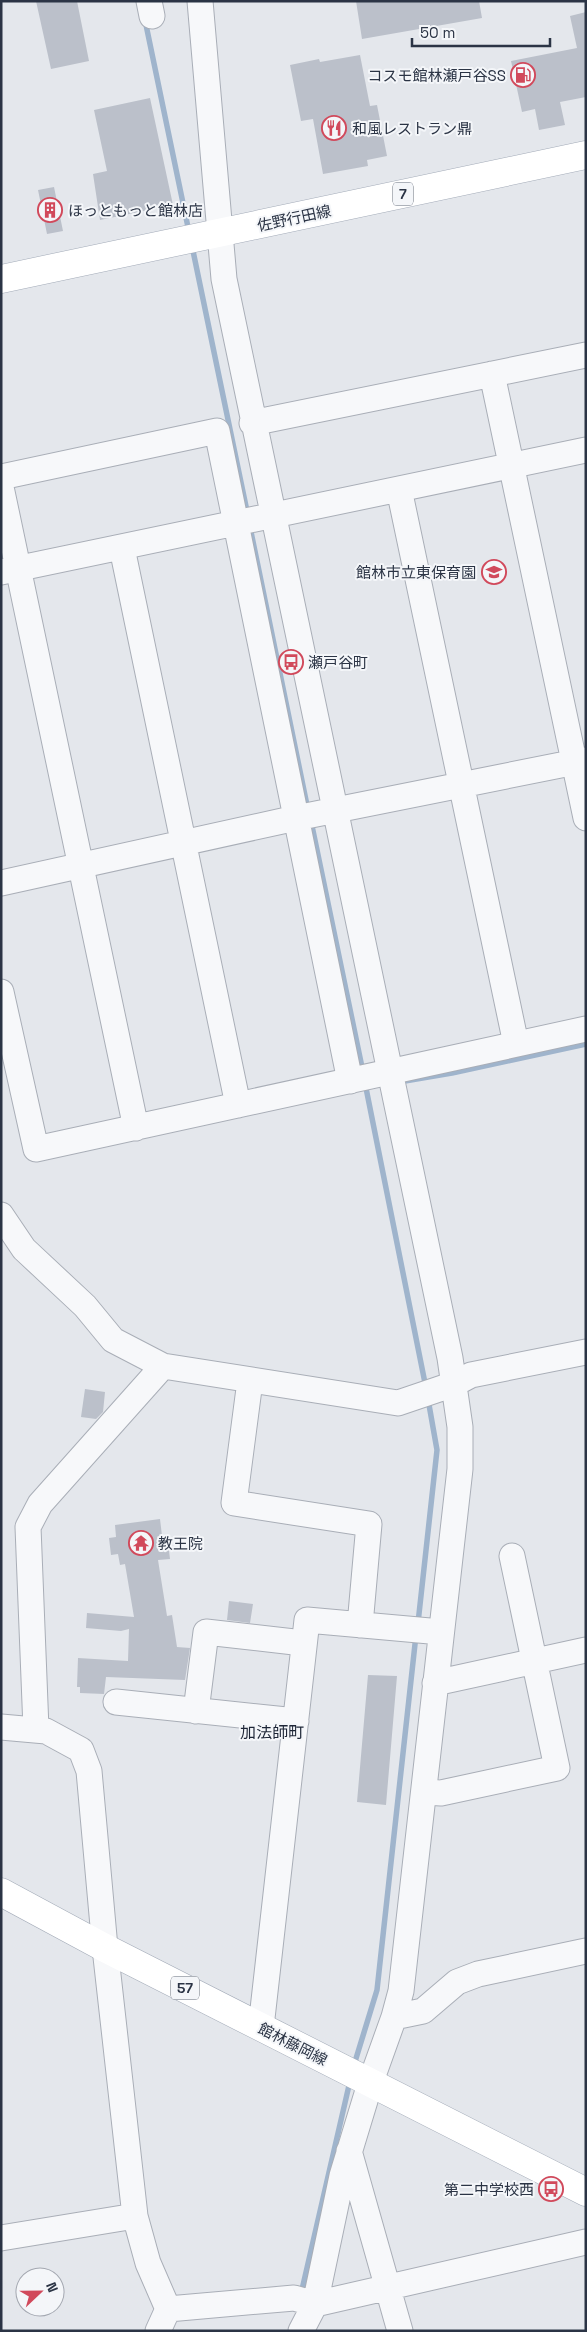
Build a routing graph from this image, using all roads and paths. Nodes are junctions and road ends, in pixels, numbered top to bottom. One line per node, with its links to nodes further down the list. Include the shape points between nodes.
1 (200, 1): 3 (street)
2 (586, 155): 3 (main road, 佐野行田線 / 7)
3 (220, 233): 4 (main road, 佐野行田線 / 7); 7 (street, via 224,279)
4 (1, 279)
5 (586, 355): 6 (street)
6 (492, 374): 7 (street); 9 (street)
7 (252, 423): 13 (street)
8 (586, 450): 9 (street)
9 (512, 465): 12 (street); 17 (street)
10 (1, 477): 14 (street, via 217,431)
11 (1, 487): 16 (street)
12 (399, 489): 13 (street); 18 (street)
13 (273, 515): 14 (street); 19 (street)
14 (235, 522): 15 (street); 20 (street)
15 (122, 548): 16 (street); 22 (street)
16 (10, 570): 23 (street)
17 (580, 761): 18 (street); 21 (street)
18 (461, 784): 19 (street); 27 (street)
19 (336, 810): 20 (street); 28 (street)
20 (296, 818): 22 (street); 29 (street)
21 (586, 818)
22 (184, 844): 23 (street); 30 (street)
23 (81, 866): 24 (street); 31 (street)
24 (1, 884)
25 (2, 1000): 31 (street, via 36,1149)
26 (586, 1030): 27 (street)
27 (516, 1044): 28 (street)
28 (390, 1072): 29 (street); 36 (street)
29 (350, 1081): 30 (street)
30 (238, 1105): 31 (street)
31 (136, 1128)
32 (1, 1215): 34 (street, via 24,1249 85,1306 113,1340)
33 (586, 1352): 36 (street, via 471,1376)
34 (163, 1366): 35 (street); 48 (street, via 40,1504 28,1527)
35 (250, 1381): 36 (street, via 398,1402); 38 (street, via 234,1503 369,1524)
36 (454, 1384): 39 (street, via 460,1427 460,1469)
37 (512, 1556): 42 (street)
38 (360, 1625): 39 (street); 40 (street, via 307,1620)
39 (442, 1632): 43 (street)
40 (303, 1642): 45 (street, via 206,1632); 46 (street)
41 (586, 1650): 42 (street)
42 (535, 1661): 43 (street); 49 (street, via 557,1768 441,1793)
43 (436, 1683): 49 (street)
44 (116, 1702): 45 (street)
45 (196, 1710): 46 (street)
46 (296, 1721): 54 (street)
47 (1, 1727): 48 (street)
48 (36, 1729): 51 (street, via 81,1750 89,1771)
49 (424, 1792): 53 (street, via 402,1991)
50 (1, 1892): 51 (main road, 館林藤岡線 / 57)
51 (105, 1948): 54 (main road, 館林藤岡線 / 57); 58 (street)
52 (586, 1951): 53 (street, via 478,1974 457,1982 423,2011)
53 (394, 2017): 55 (street)
54 (261, 2027): 55 (main road, 館林藤岡線 / 57)
55 (370, 2084): 56 (street); 57 (main road, 館林藤岡線 / 57)
56 (349, 2151): 61 (street); 62 (street)
57 (586, 2192)
58 (136, 2216): 59 (street); 63 (street)
59 (1, 2238)
60 (586, 2242): 61 (street)
61 (389, 2288): 62 (street); 65 (street)
62 (315, 2304): 63 (street, via 294,2298); 64 (street)
63 (163, 2320)
64 (301, 2331)
65 (400, 2331)

